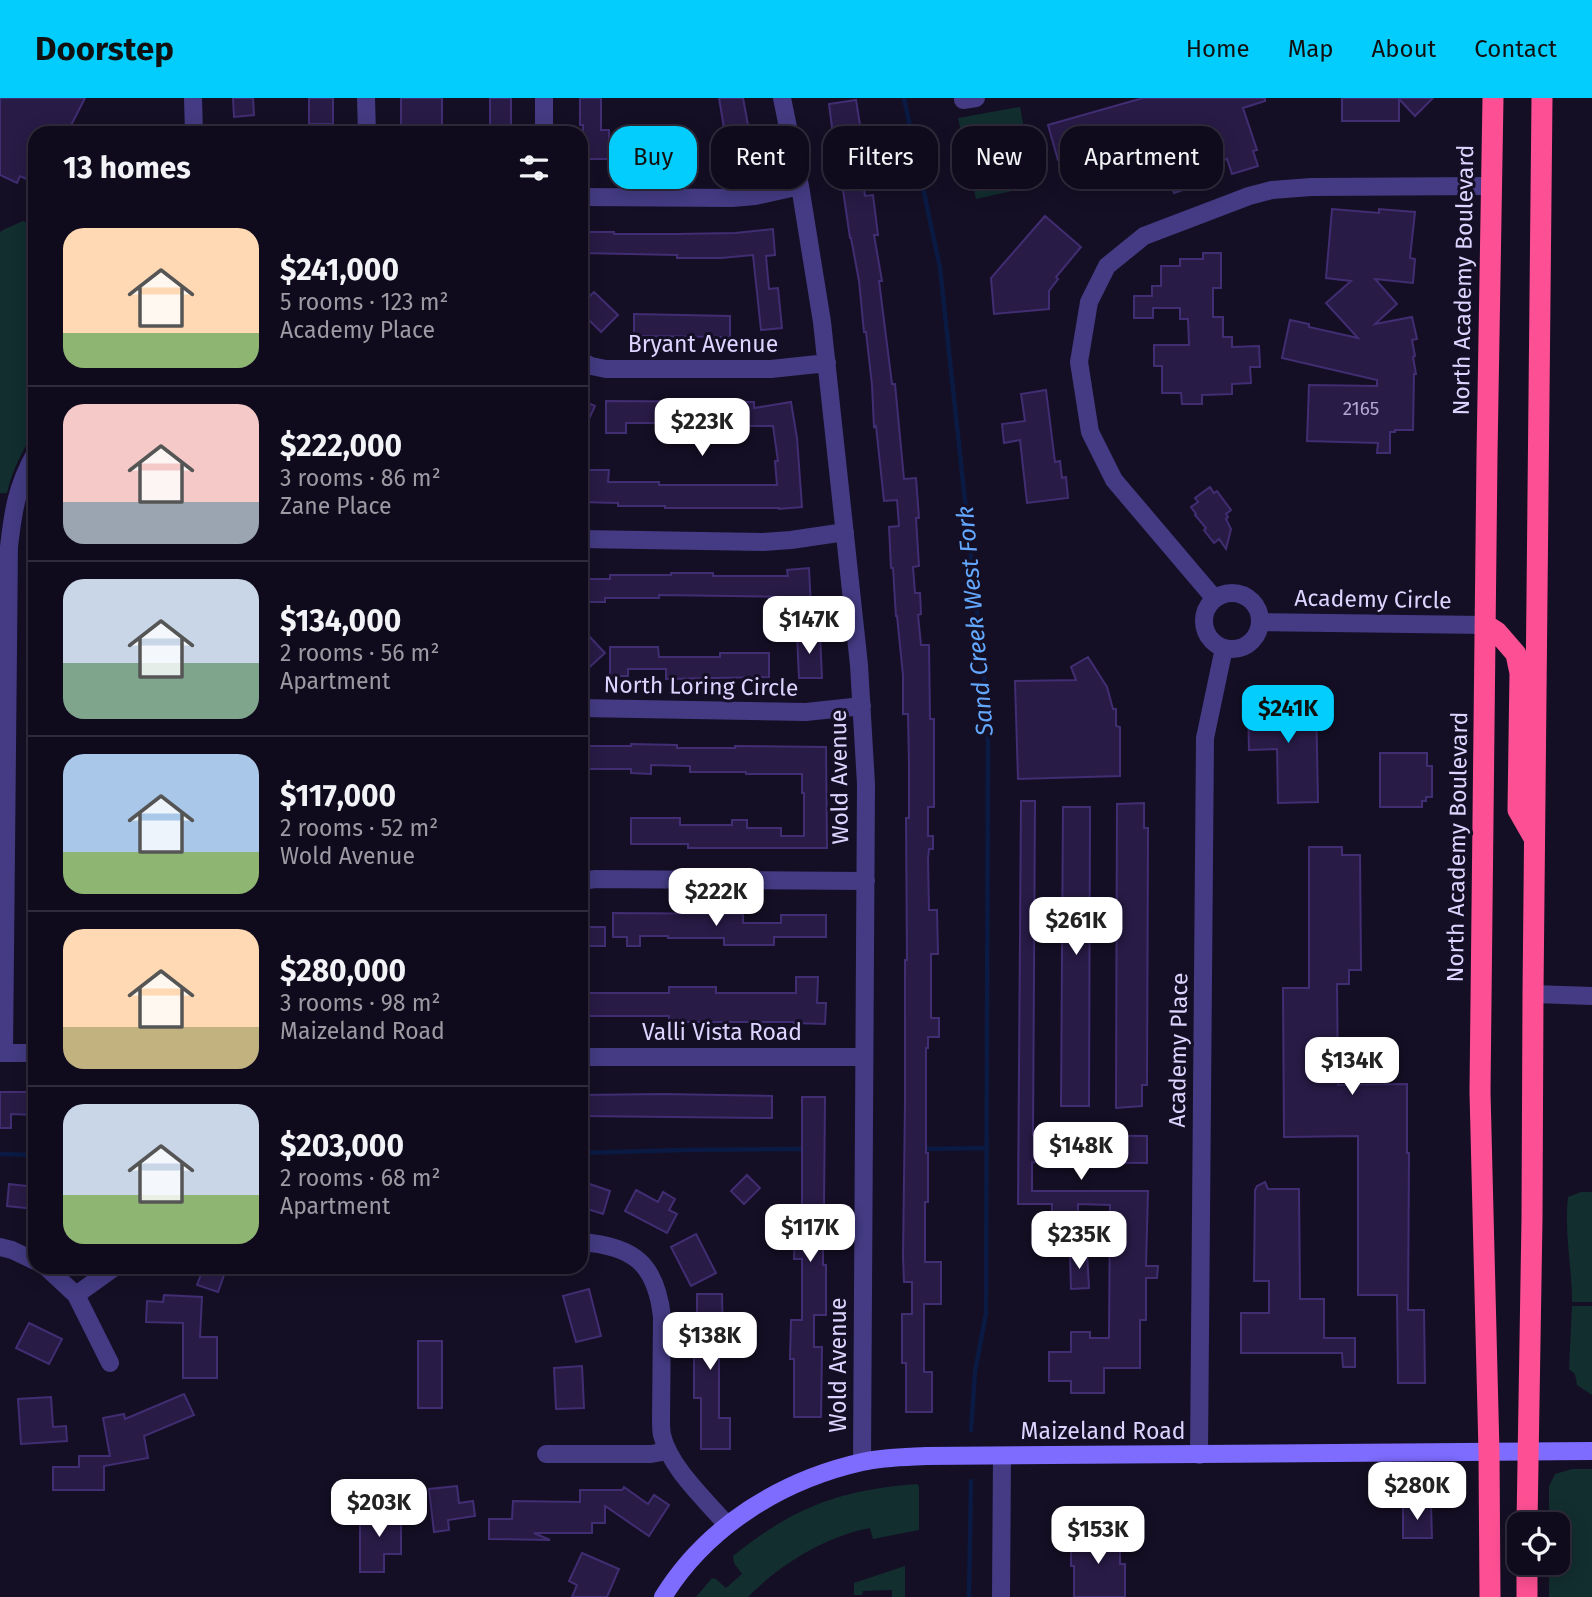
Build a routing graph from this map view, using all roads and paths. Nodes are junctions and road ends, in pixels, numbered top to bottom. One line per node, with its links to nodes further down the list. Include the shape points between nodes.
1 (193, 98): 9 (street)
2 (366, 98): 10 (street)
3 (544, 98): 11 (street)
4 (782, 98): 12 (street, Wold Avenue)
5 (963, 98): 6 (street)
6 (976, 98)
7 (1493, 98): 13 (highway, North Academy Boulevard)
8 (1542, 98): 29 (highway)
9 (194, 126)
10 (367, 126)
11 (544, 126)
12 (788, 126)
13 (1490, 186): 23 (street, via 1272,190 1144,236 1107,266 1088,302 1079,362 1090,432 1114,480); 25 (highway, North Academy Boulevard)
14 (790, 189): 16 (street, via 732,198)
15 (800, 189): 18 (street, Wold Avenue)
16 (588, 197)
17 (588, 363): 18 (street, Bryant Avenue, via 620,369 771,369)
18 (827, 363): 20 (street, Wold Avenue)
19 (28, 469): 22 (street, via 18,491)
20 (845, 532): 21 (street, via 763,542); 27 (street, Wold Avenue)
21 (588, 539)
22 (4, 571): 34 (street)
23 (1215, 598): 24 (street, via 1233,593 1247,597 1259,612); 26 (street, via 1208,606 1204,627 1215,644)
24 (1260, 622): 25 (street, Academy Circle); 26 (street, via 1258,632 1244,646)
25 (1486, 625): 29 (highway, via 1516,654 1520,673 1518,810); 48 (highway, North Academy Boulevard, via 1480,1092)
26 (1224, 648): 50 (street, Academy Place, via 1205,738)
27 (863, 706): 28 (street, North Loring Circle, via 806,712); 31 (street, Wold Avenue)
28 (588, 708)
29 (1535, 840): 32 (highway)
30 (588, 880): 31 (street)
31 (866, 881): 37 (street, Wold Avenue)
32 (1533, 994): 33 (street); 46 (highway)
33 (1592, 996)
34 (2, 1053): 35 (street)
35 (28, 1053)
36 (588, 1057): 37 (street, Valli Vista Road)
37 (864, 1057): 52 (street, Wold Avenue)
38 (588, 1243): 45 (street, via 619,1248 633,1256 655,1284 662,1317 662,1435)
39 (0, 1247): 40 (street)
40 (28, 1258)
41 (54, 1274): 43 (street)
42 (106, 1274): 43 (street)
43 (76, 1295): 44 (street)
44 (110, 1363)
45 (668, 1451): 49 (street); 54 (street)
46 (1529, 1451): 47 (main road, Maizeland Road); 48 (main road, Maizeland Road); 53 (highway)
47 (1592, 1451)
48 (1489, 1452): 50 (main road, Maizeland Road); 58 (highway, North Academy Boulevard)
49 (546, 1454)
50 (1199, 1455): 51 (main road, Maizeland Road)
51 (1002, 1456): 52 (main road, Maizeland Road); 57 (street)
52 (863, 1461): 54 (main road, Maizeland Road, via 782,1490)
53 (1527, 1512)
54 (727, 1525): 56 (main road, Maizeland Road, via 687,1563)
55 (1527, 1575): 59 (highway)
56 (663, 1597)
57 (1001, 1597)
58 (1490, 1597)
59 (1527, 1597)

